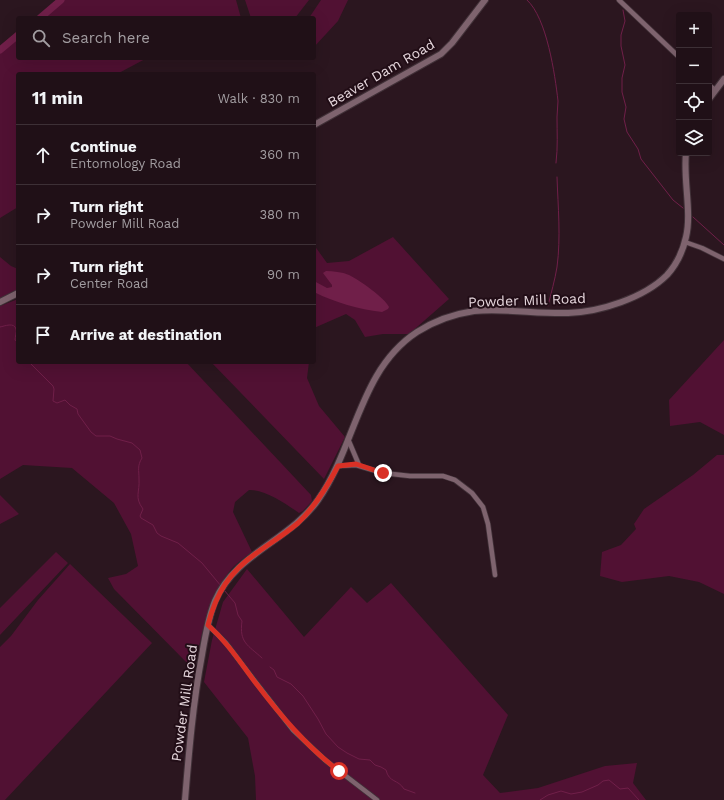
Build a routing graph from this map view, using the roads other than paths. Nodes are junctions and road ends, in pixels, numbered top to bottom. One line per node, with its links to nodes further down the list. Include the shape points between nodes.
1 (485, 0): 8 (main road, Beaver Dam Road, via 441,54)
2 (619, 0): 3 (street)
3 (676, 54)
4 (724, 79): 6 (main road)
5 (712, 88): 6 (street)
6 (715, 90): 7 (main road)
7 (712, 94)
8 (316, 124)
9 (686, 156): 10 (main road, Powder Mill Road, via 688,223)
10 (684, 242): 11 (street); 14 (main road, Powder Mill Road, via 676,263 660,281 644,292 612,305 568,313 490,310 451,316 428,325 403,342 383,364 368,391)
11 (724, 259)
12 (16, 295): 13 (main road)
13 (0, 302)
14 (348, 439): 15 (street); 16 (main road, Powder Mill Road)
15 (359, 465): 16 (street); 17 (street, via 383,473 449,477 468,490 479,501 488,524)
16 (338, 466): 18 (main road, Powder Mill Road, via 305,516 243,563 222,587)
17 (495, 574)
18 (208, 625): 19 (main road, Powder Mill Road, via 194,701); 20 (street, via 226,643 294,730 325,760)
19 (185, 800)
20 (377, 800)

